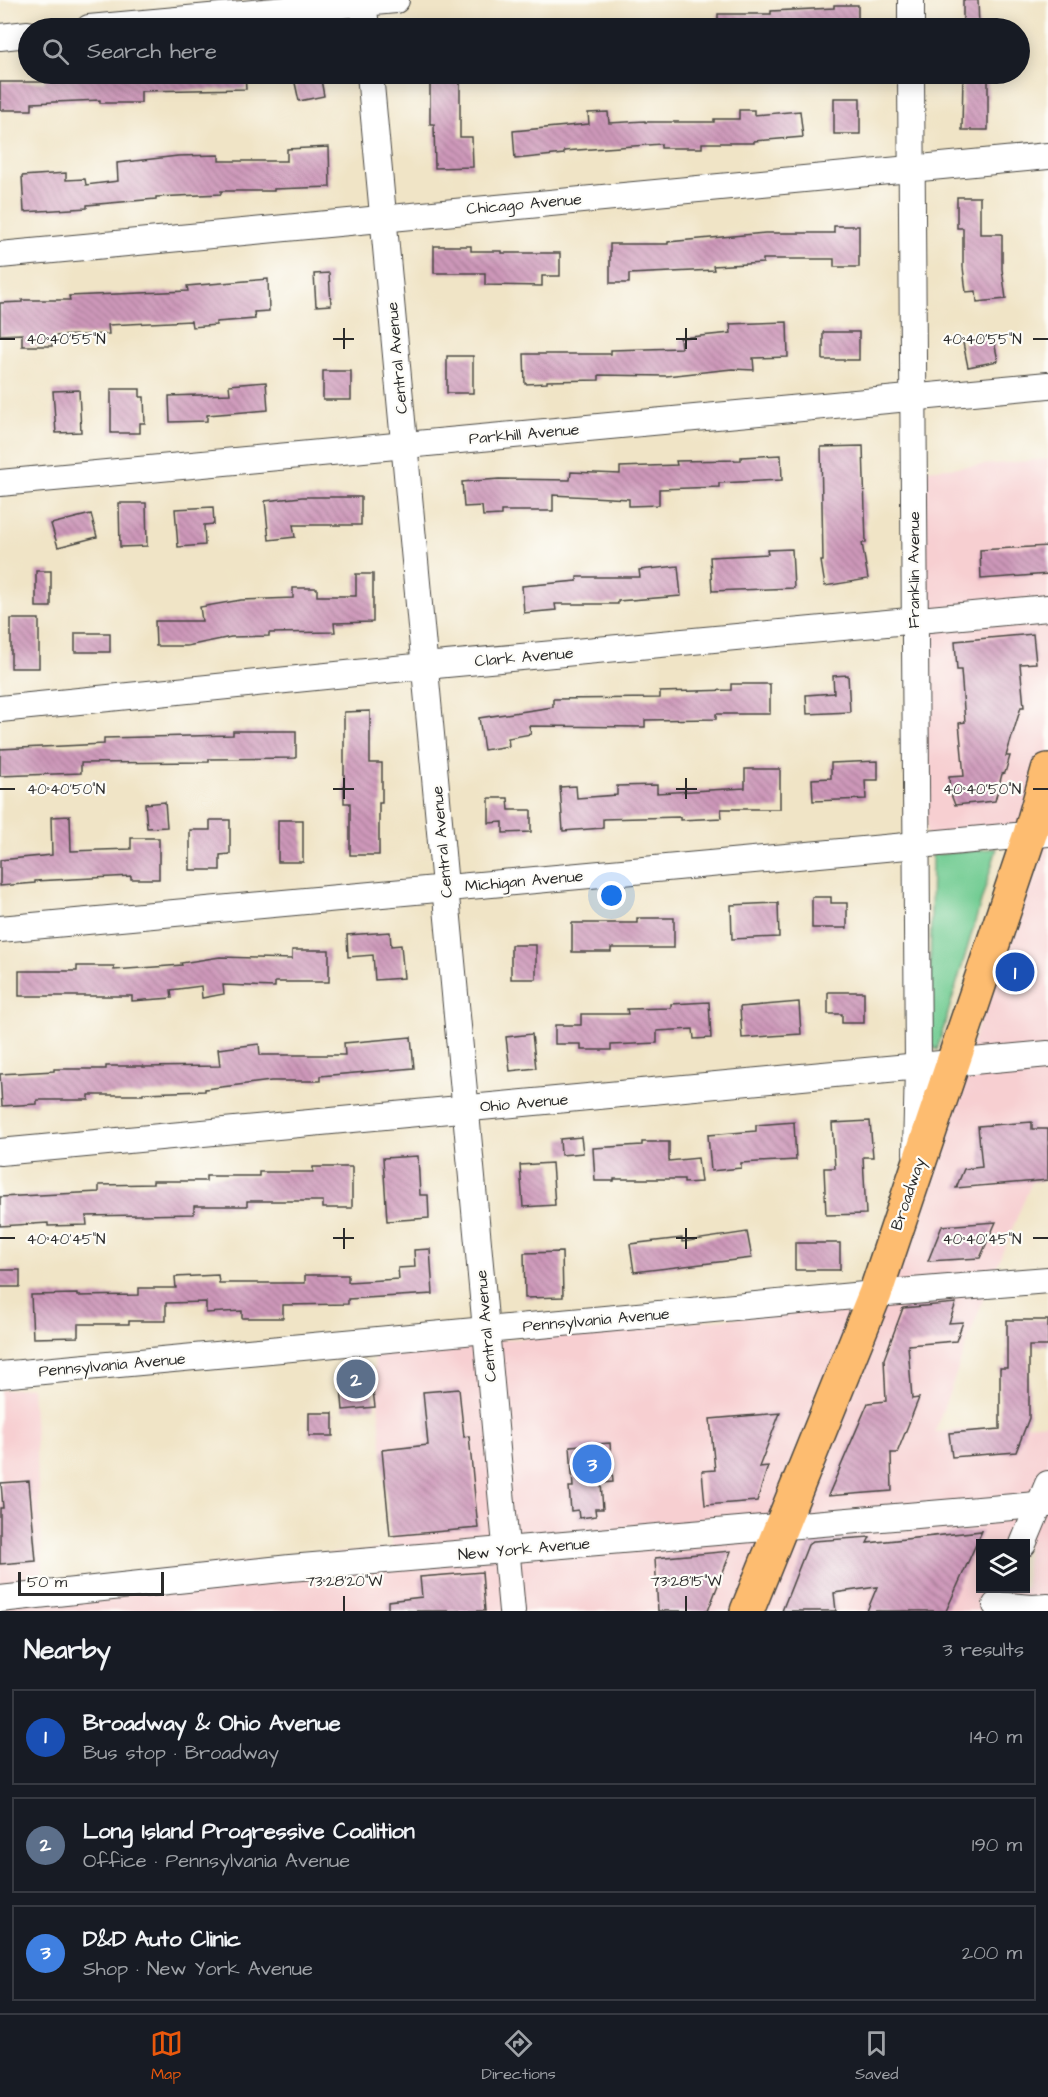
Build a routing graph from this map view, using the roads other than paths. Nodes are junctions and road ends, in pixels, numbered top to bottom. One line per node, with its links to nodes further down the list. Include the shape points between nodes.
1 (396, 0): 3 (street)
2 (911, 0): 6 (street)
3 (363, 2): 4 (street); 5 (street)
4 (194, 18)
5 (365, 18)
6 (911, 18)
7 (18, 35): 8 (street)
8 (0, 37)
9 (371, 84): 13 (street, Central Avenue)
10 (911, 84): 12 (street, Franklin Avenue)
11 (1048, 156): 12 (street, Chicago Avenue)
12 (911, 167): 13 (street, Chicago Avenue); 16 (street, Franklin Avenue)
13 (383, 218): 14 (street, Chicago Avenue); 17 (street, Central Avenue)
14 (0, 255)
15 (1048, 385): 16 (street, Parkhill Avenue)
16 (913, 398): 17 (street, Parkhill Avenue); 20 (street, Franklin Avenue)
17 (405, 445): 18 (street, Parkhill Avenue); 21 (street, Central Avenue)
18 (0, 483)
19 (1048, 608): 20 (street, Clark Avenue)
20 (914, 621): 21 (street, Clark Avenue); 25 (street, Franklin Avenue)
21 (425, 666): 22 (street, Clark Avenue); 26 (street, Central Avenue)
22 (0, 710)
23 (1048, 770): 24 (main road, Broadway)
24 (1039, 833): 25 (street, Michigan Avenue); 29 (main road, Broadway)
25 (916, 844): 26 (street, Michigan Avenue); 30 (street, Franklin Avenue)
26 (446, 888): 27 (street, Michigan Avenue); 31 (street, Central Avenue)
27 (0, 929)
28 (1048, 1054): 29 (street, Ohio Avenue)
29 (953, 1064): 30 (street, Ohio Avenue); 33 (main road, Broadway)
30 (918, 1066): 31 (street, Ohio Avenue); 33 (street, Franklin Avenue)
31 (466, 1109): 32 (street, Ohio Avenue); 36 (street, Central Avenue)
32 (0, 1152)
33 (916, 1173): 35 (main road, Broadway)
34 (1048, 1280): 35 (street, Pennsylvania Avenue)
35 (875, 1294): 36 (street, Pennsylvania Avenue); 39 (main road, Broadway)
36 (486, 1330): 37 (street, Pennsylvania Avenue); 41 (street, Central Avenue)
37 (0, 1375)
38 (1045, 1498): 39 (street, New York Avenue); 40 (street)
39 (781, 1525): 41 (street, New York Avenue); 46 (main road, Broadway)
40 (1025, 1539)
41 (507, 1551): 42 (street, New York Avenue, via 290,1568); 45 (street, Central Avenue)
42 (0, 1599)
43 (997, 1602): 44 (street)
44 (1048, 1607)
45 (512, 1611)
46 (747, 1611)

